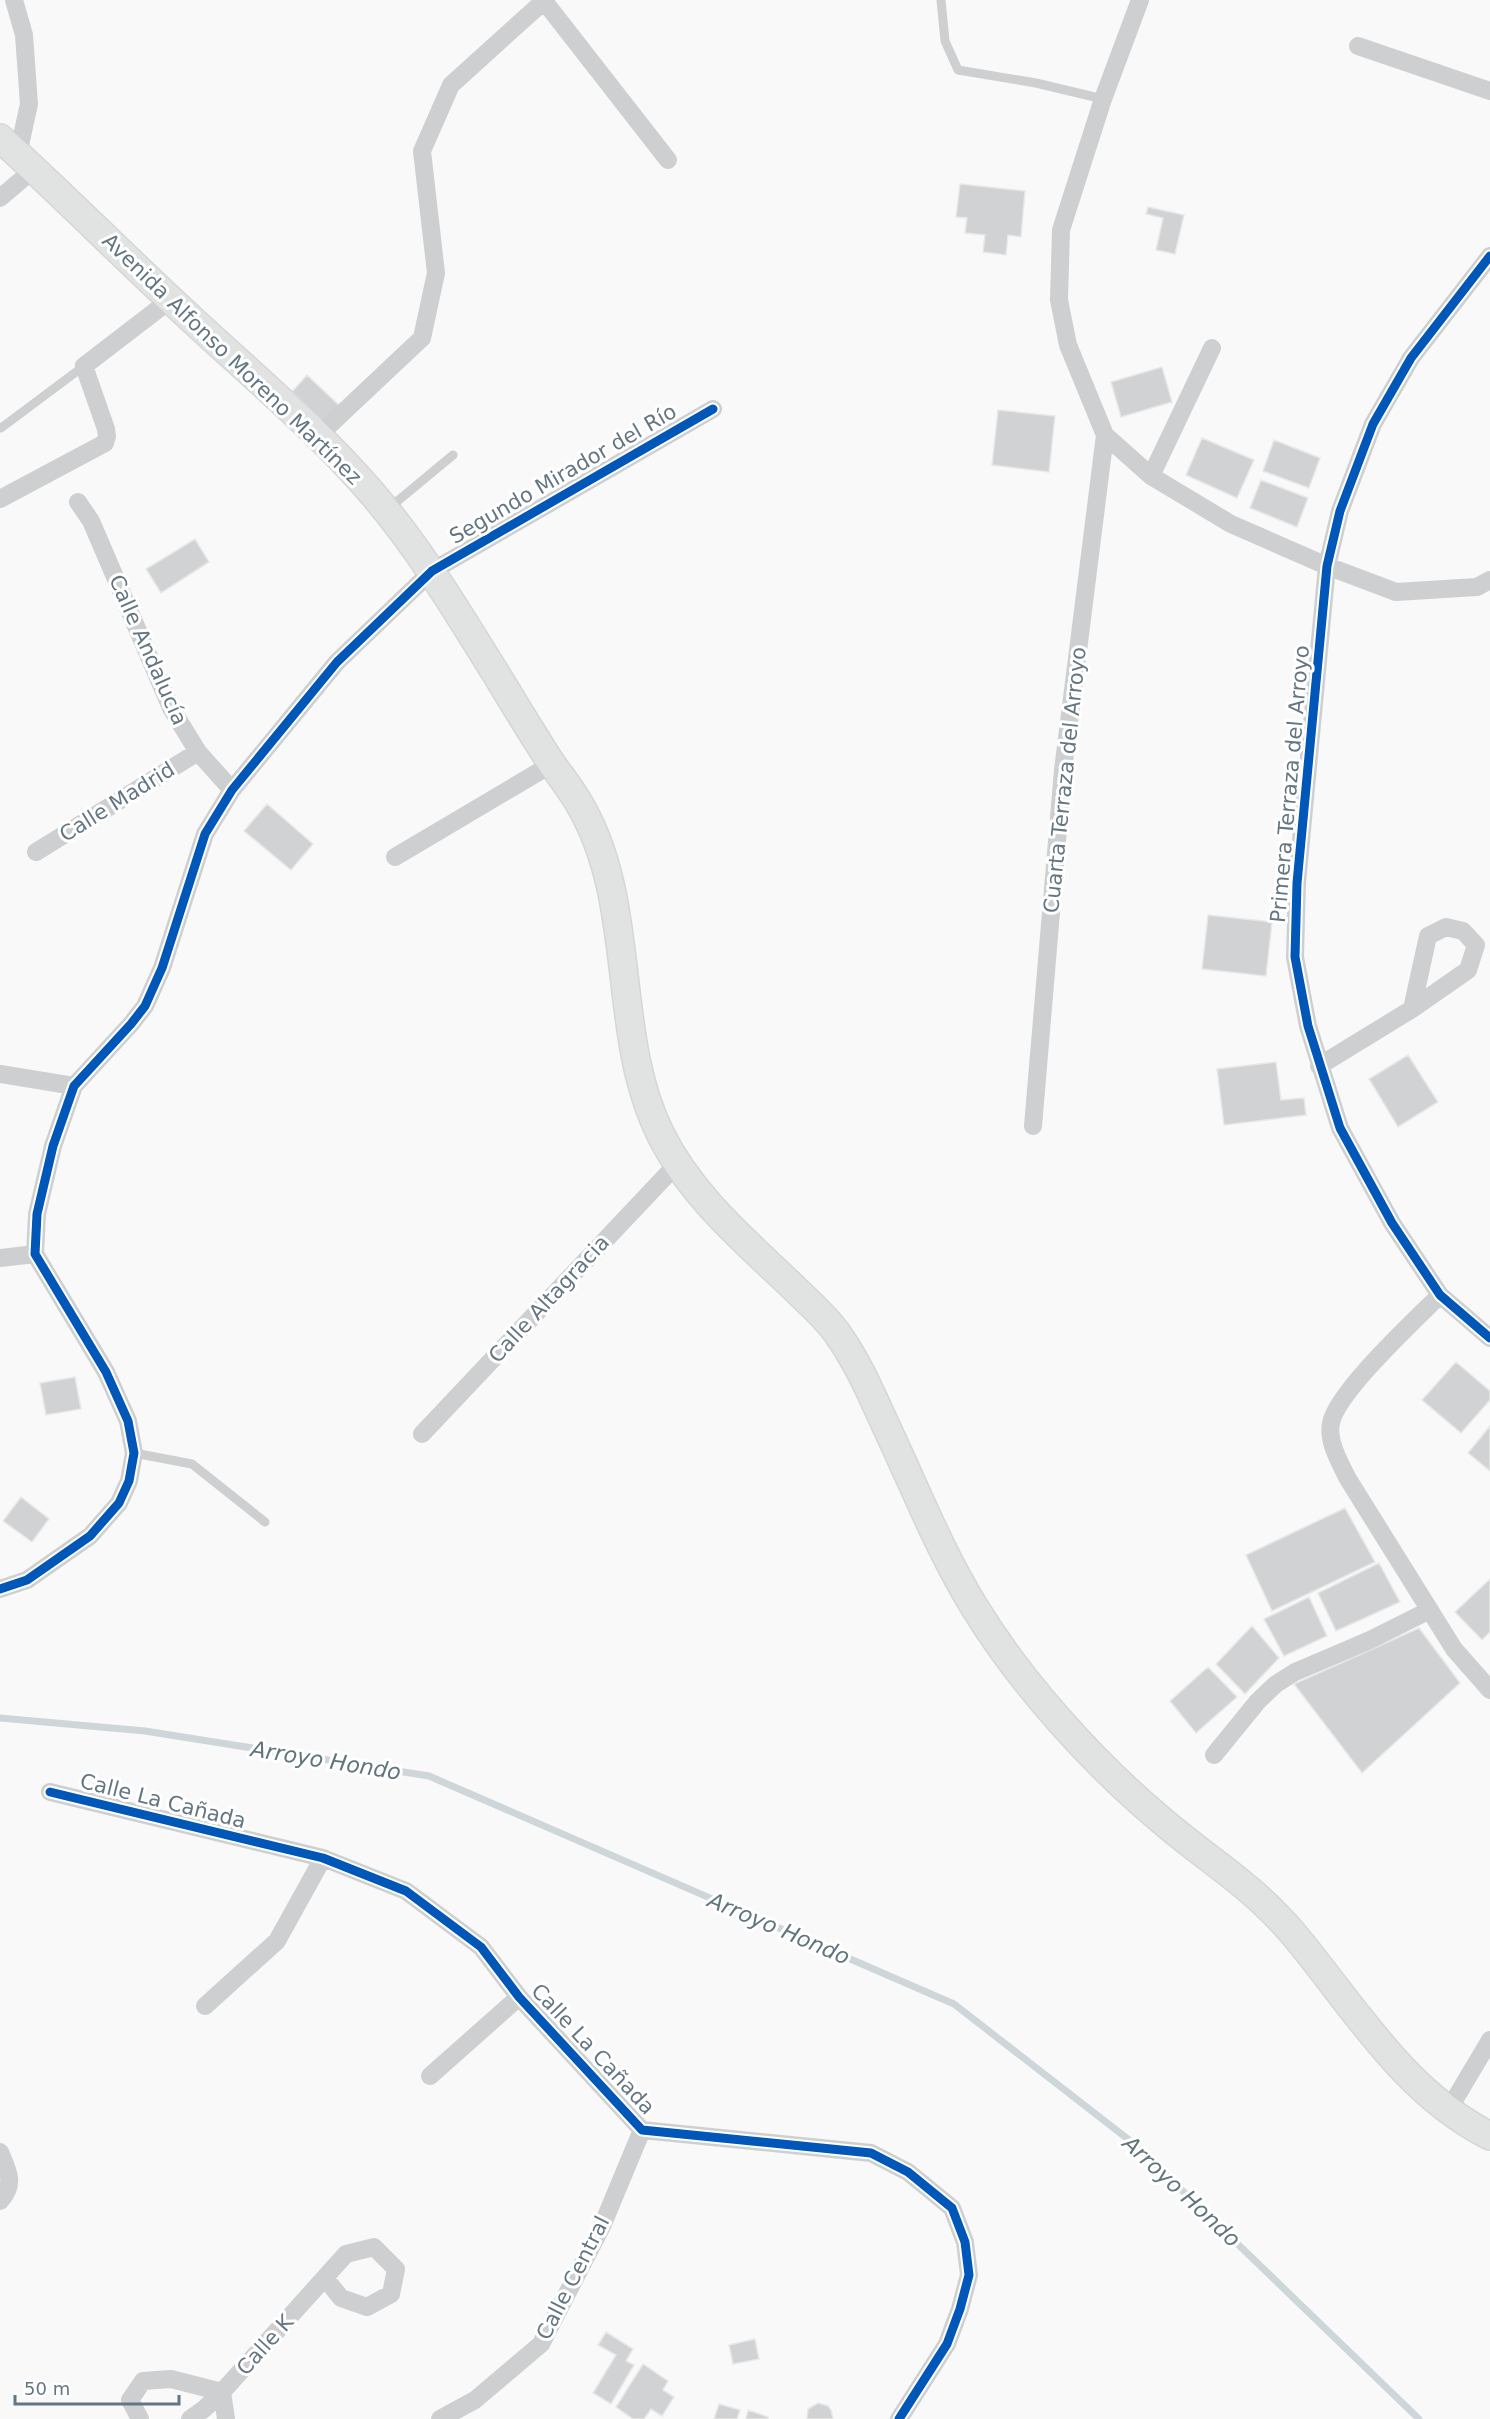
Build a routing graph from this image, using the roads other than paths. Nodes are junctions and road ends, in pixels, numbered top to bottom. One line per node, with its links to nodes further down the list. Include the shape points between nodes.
1 (14, 0): 8 (street, via 24,35 29,104)
2 (544, 0): 9 (street); 17 (street, via 451,85 422,150 436,273 422,338)
3 (942, 0): 7 (lane, via 945,41 958,70)
4 (1140, 0): 7 (street)
5 (1358, 46): 6 (street)
6 (1490, 91)
7 (1103, 99): 18 (street, via 1061,230 1059,300 1068,345)
8 (17, 154): 10 (street); 12 (main road, Avenida Alfonso Moreno Martínez)
9 (668, 160)
10 (0, 198)
11 (1490, 256): 24 (street, Primera Terraza del Arroyo, via 1411,358 1373,424 1340,511)
12 (170, 300): 14 (street); 17 (main road, Avenida Alfonso Moreno Martínez)
13 (1212, 348): 20 (street)
14 (84, 366): 16 (lane); 21 (street, via 106,429 105,442)
15 (712, 409): 25 (street, Segundo Mirador del Río)
16 (1, 428)
17 (318, 435): 23 (main road, Avenida Alfonso Moreno Martínez)
18 (1106, 435): 20 (street); 36 (street, Cuarta Terraza del Arroyo, via 1063,770)
19 (453, 455): 23 (lane)
20 (1151, 476): 24 (street, via 1231,524)
21 (0, 499)
22 (78, 502): 27 (street, Calle Andalucía, via 91,521 171,708)
23 (386, 510): 25 (main road, Avenida Alfonso Moreno Martínez)
24 (1327, 566): 26 (street, via 1396,592 1477,587); 33 (street, Primera Terraza del Arroyo, via 1297,883 1295,957)
25 (432, 571): 28 (main road, Avenida Alfonso Moreno Martínez); 29 (street, Segundo Mirador del Río, via 337,662)
26 (1490, 580)
27 (198, 752): 29 (street, Calle Andalucía); 30 (street, Calle Madrid)
28 (552, 764): 31 (street); 37 (main road, Avenida Alfonso Moreno Martínez, via 577,800 604,858 646,1100)
29 (232, 790): 35 (street, Segundo Mirador del Río, via 201,842 162,968 145,1006)
30 (36, 852)
31 (395, 857)
32 (1412, 1009): 33 (street)
33 (1319, 1066): 40 (street, Primera Terraza del Arroyo, via 1340,1128 1392,1223)
34 (0, 1074): 35 (street)
35 (74, 1086): 38 (street, via 45,1176 37,1214)
36 (1033, 1126)
37 (677, 1164): 42 (street, Calle Altagracia); 55 (main road, Avenida Alfonso Moreno Martínez, via 700,1196 835,1329 867,1383 941,1545 974,1607 1037,1693 1146,1808 1263,1901 1286,1924 1390,2057 1416,2084)
38 (35, 1254): 39 (street); 43 (street, via 111,1380 128,1421)
39 (0, 1258)
40 (1440, 1295): 41 (street, Primera Terraza del Arroyo); 46 (street, via 1337,1404 1330,1425 1335,1452 1348,1479)
41 (1490, 1338)
42 (422, 1434)
43 (134, 1454): 44 (lane, via 192,1464); 45 (street, via 125,1492 99,1527 27,1580)
44 (266, 1522)
45 (0, 1589)
46 (1430, 1610): 47 (street, via 1454,1649); 48 (street, via 1276,1684)
47 (1490, 1690)
48 (1214, 1755)
49 (50, 1792): 50 (street, Calle La Cañada)
50 (323, 1858): 51 (street, Calle La Cañada, via 406,1891 481,1947); 52 (street, via 277,1941)
51 (519, 1997): 54 (street); 56 (street, Calle La Cañada)
52 (205, 2006)
53 (1490, 2040): 55 (street)
54 (430, 2076)
55 (1449, 2109): 57 (main road, Avenida Alfonso Moreno Martínez)
56 (642, 2130): 65 (street, Calle Central, via 602,2226 541,2344 475,2400); 66 (street, Calle La Cañada, via 871,2153 908,2172 952,2208 965,2242 969,2275 947,2344)
57 (1490, 2136)
58 (0, 2152): 59 (street, via 11,2179)
59 (0, 2201)
60 (325, 2278): 61 (street, Calle K)
61 (222, 2392): 62 (street, via 171,2379 143,2381 130,2400); 63 (street); 64 (street, Calle K)
62 (140, 2419)
63 (190, 2419)
64 (226, 2419)
65 (440, 2419)
66 (899, 2419)

